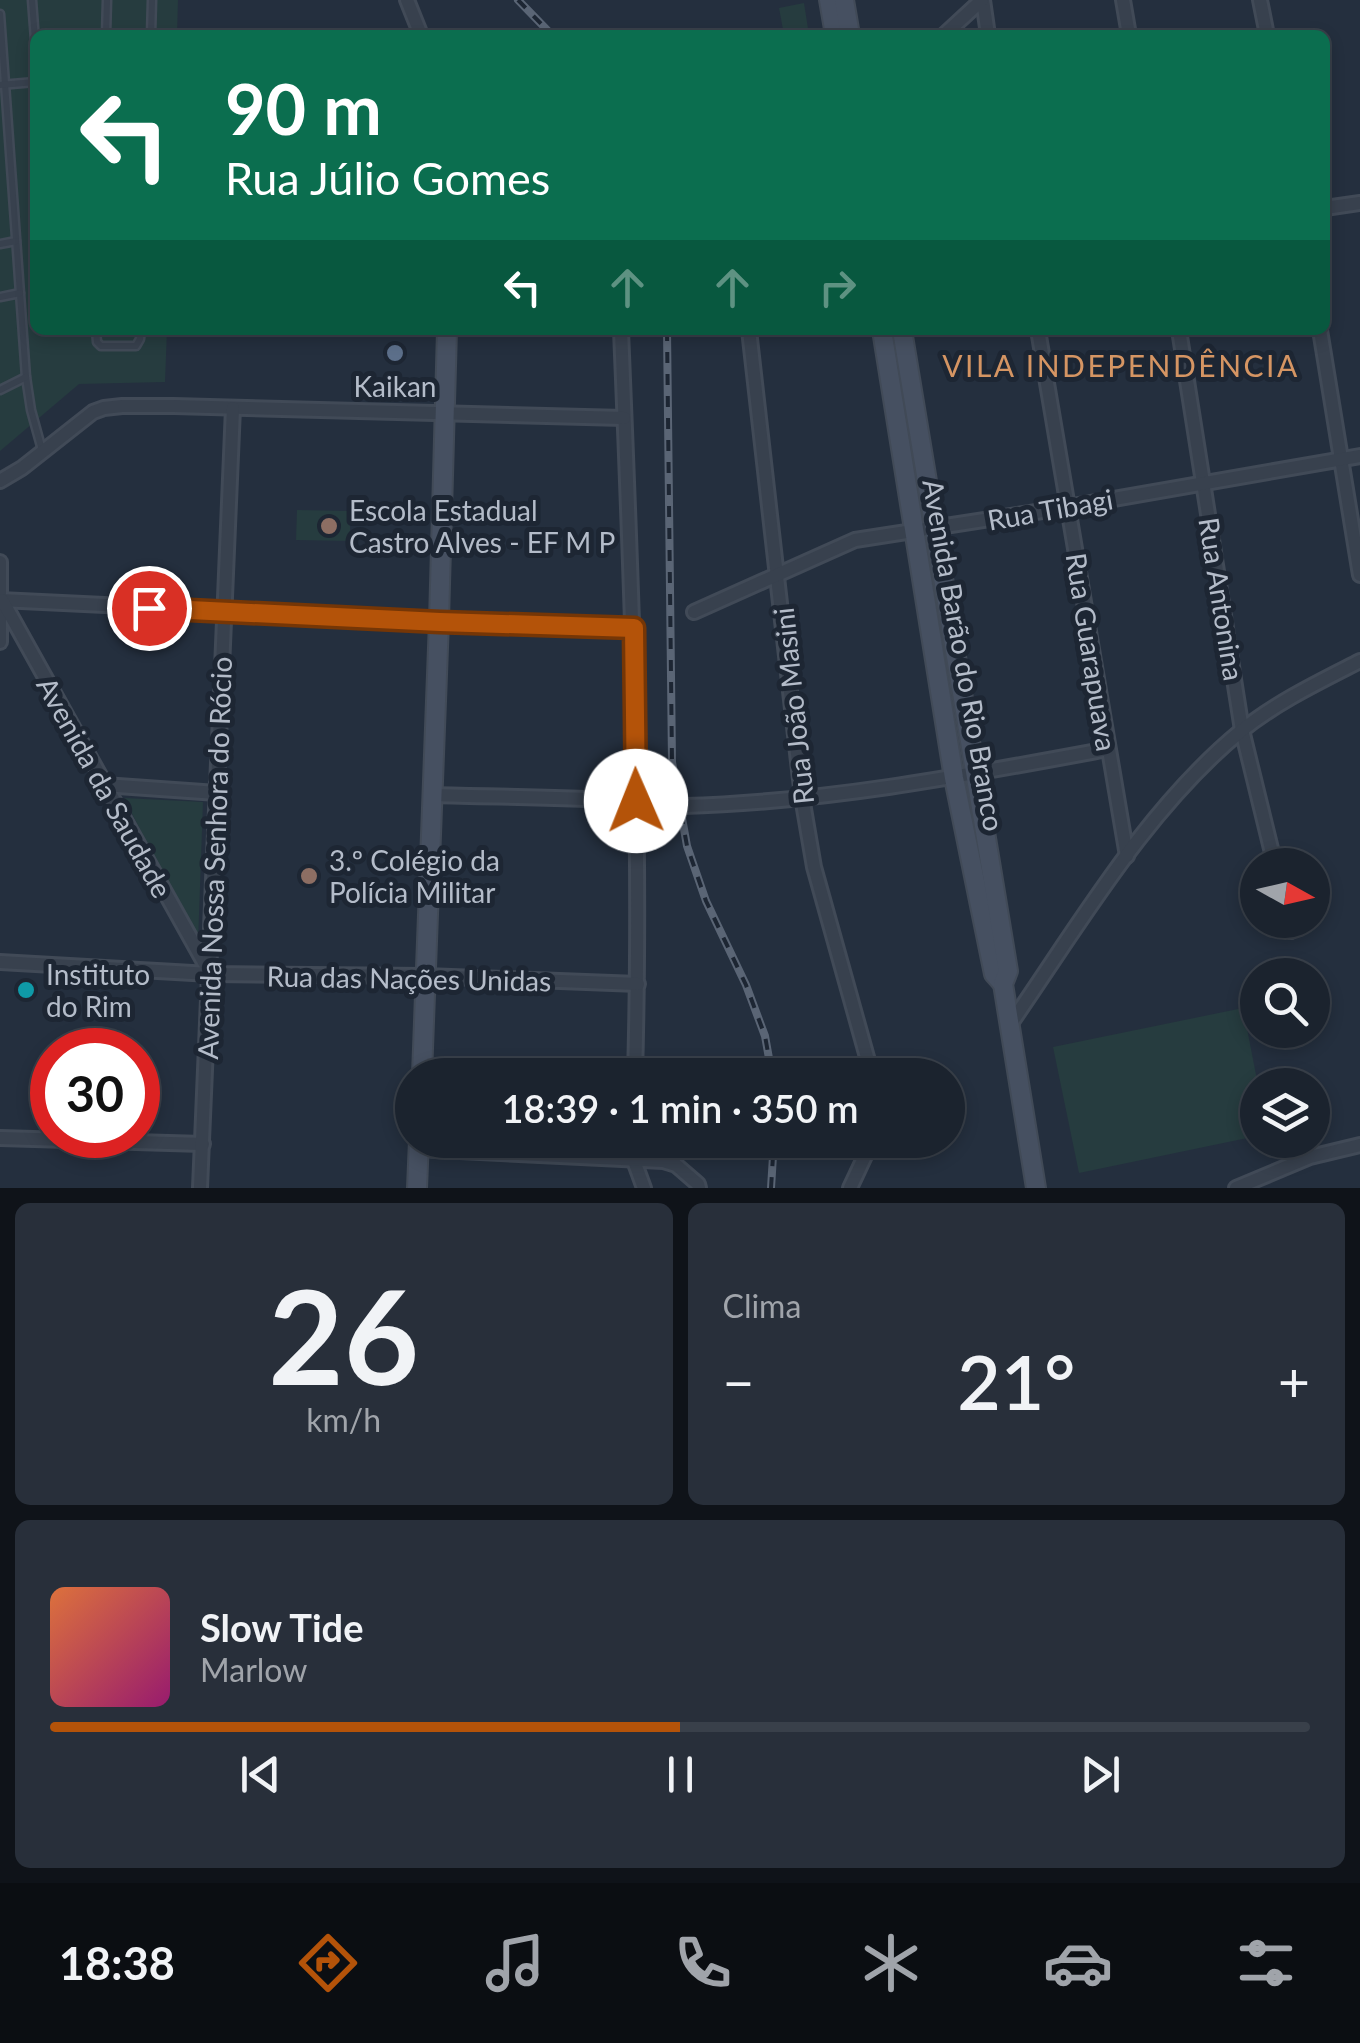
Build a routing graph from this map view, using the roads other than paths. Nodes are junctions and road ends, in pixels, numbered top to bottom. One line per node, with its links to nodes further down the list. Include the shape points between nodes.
1 (32, 0): 10 (lane)
2 (107, 0): 11 (lane)
3 (152, 0): 12 (lane)
4 (408, 0): 13 (street)
5 (983, 0): 16 (street); 17 (street)
6 (1123, 0): 18 (street)
7 (1260, 0): 19 (street)
8 (837, 4): 14 (street); 15 (street)
9 (0, 14): 21 (lane)
10 (34, 30)
11 (106, 30)
12 (151, 30)
13 (418, 30)
14 (835, 30)
15 (848, 30)
16 (950, 30)
17 (987, 30)
18 (1128, 30)
19 (1266, 30)
20 (30, 82): 21 (lane)
21 (2, 84): 24 (lane)
22 (1360, 202): 23 (street)
23 (1330, 207)
24 (16, 240): 25 (lane); 26 (lane)
25 (0, 244)
26 (20, 294): 27 (lane); 38 (lane)
27 (0, 298)
28 (96, 335): 29 (lane, via 100,346 125,347 136,346)
29 (140, 335)
30 (447, 335): 41 (street)
31 (621, 335): 42 (street)
32 (750, 335): 52 (street, Rua João Masini)
33 (883, 335): 50 (street, Avenida Barão do Rio Branco)
34 (903, 335): 49 (street, Avenida Barão do Rio Branco)
35 (1039, 335): 48 (street, Rua Guarapuava)
36 (1180, 335): 47 (street, Rua Antonina)
37 (1321, 335): 45 (street)
38 (26, 378): 39 (lane); 43 (lane)
39 (0, 390)
40 (233, 408): 41 (street); 43 (street, via 104,408); 55 (street, Avenida Nossa Senhora do Rócio)
41 (445, 414): 42 (street); 57 (street)
42 (624, 418): 58 (street)
43 (42, 452): 46 (street)
44 (1360, 456): 45 (street, Rua Tibagi)
45 (1341, 459): 47 (street, Rua Tibagi); 53 (street)
46 (0, 481)
47 (1204, 482): 48 (street, Rua Tibagi); 61 (street, Rua Antonina)
48 (1068, 506): 49 (street, Rua Tibagi); 62 (street, Rua Guarapuava)
49 (936, 528): 50 (street, Rua Tibagi); 63 (street, Avenida Barão do Rio Branco)
50 (915, 530): 52 (street, Rua Tibagi, via 855,540); 64 (street, Avenida Barão do Rio Branco)
51 (0, 562): 54 (street)
52 (778, 572): 56 (street, Rua Tibagi); 68 (street, Rua João Masini)
53 (1360, 575)
54 (1, 600): 55 (street); 59 (street); 65 (street, Avenida da Saudade)
55 (223, 611): 57 (street); 66 (street, Avenida Nossa Senhora do Rócio)
56 (694, 612)
57 (440, 622): 58 (street); 67 (street)
58 (634, 628): 69 (street)
59 (0, 642)
60 (1360, 661): 61 (street)
61 (1242, 730): 70 (street, Rua Antonina); 71 (street, via 1174,794)
62 (1108, 749): 63 (street); 71 (street, Rua Guarapuava)
63 (974, 774): 64 (street); 76 (street, Avenida Barão do Rio Branco, via 1008,971)
64 (954, 778): 68 (street); 76 (street, Avenida Barão do Rio Branco, via 994,974)
65 (104, 785): 66 (street); 73 (street, Avenida da Saudade)
66 (217, 793): 73 (street, Avenida Nossa Senhora do Rócio)
67 (433, 795): 69 (street); 74 (street)
68 (802, 797): 69 (street, via 678,806); 80 (street, Rua João Masini, via 814,868)
69 (636, 801): 75 (street)
70 (1271, 848)
71 (1127, 856): 77 (street)
72 (0, 962): 73 (street, Rua das Nações Unidas)
73 (210, 974): 74 (street, Rua das Nações Unidas); 82 (street, Avenida Nossa Senhora do Rócio)
74 (426, 976): 75 (street, Rua das Nações Unidas); 78 (street)
75 (638, 984): 79 (street)
76 (1003, 984): 77 (street, Avenida Barão do Rio Branco)
77 (1010, 1026): 92 (street, Avenida Barão do Rio Branco)
78 (423, 1058)
79 (636, 1058)
80 (867, 1058)
81 (0, 1138): 82 (street)
82 (203, 1144): 87 (street, Avenida Nossa Senhora do Rócio)
83 (1360, 1144): 93 (street)
84 (418, 1158): 88 (street)
85 (633, 1158): 89 (street); 90 (street, via 676,1164)
86 (864, 1158): 91 (street)
87 (200, 1188)
88 (417, 1188)
89 (644, 1188)
90 (699, 1188)
91 (850, 1188)
92 (1036, 1188)
93 (1236, 1188)

